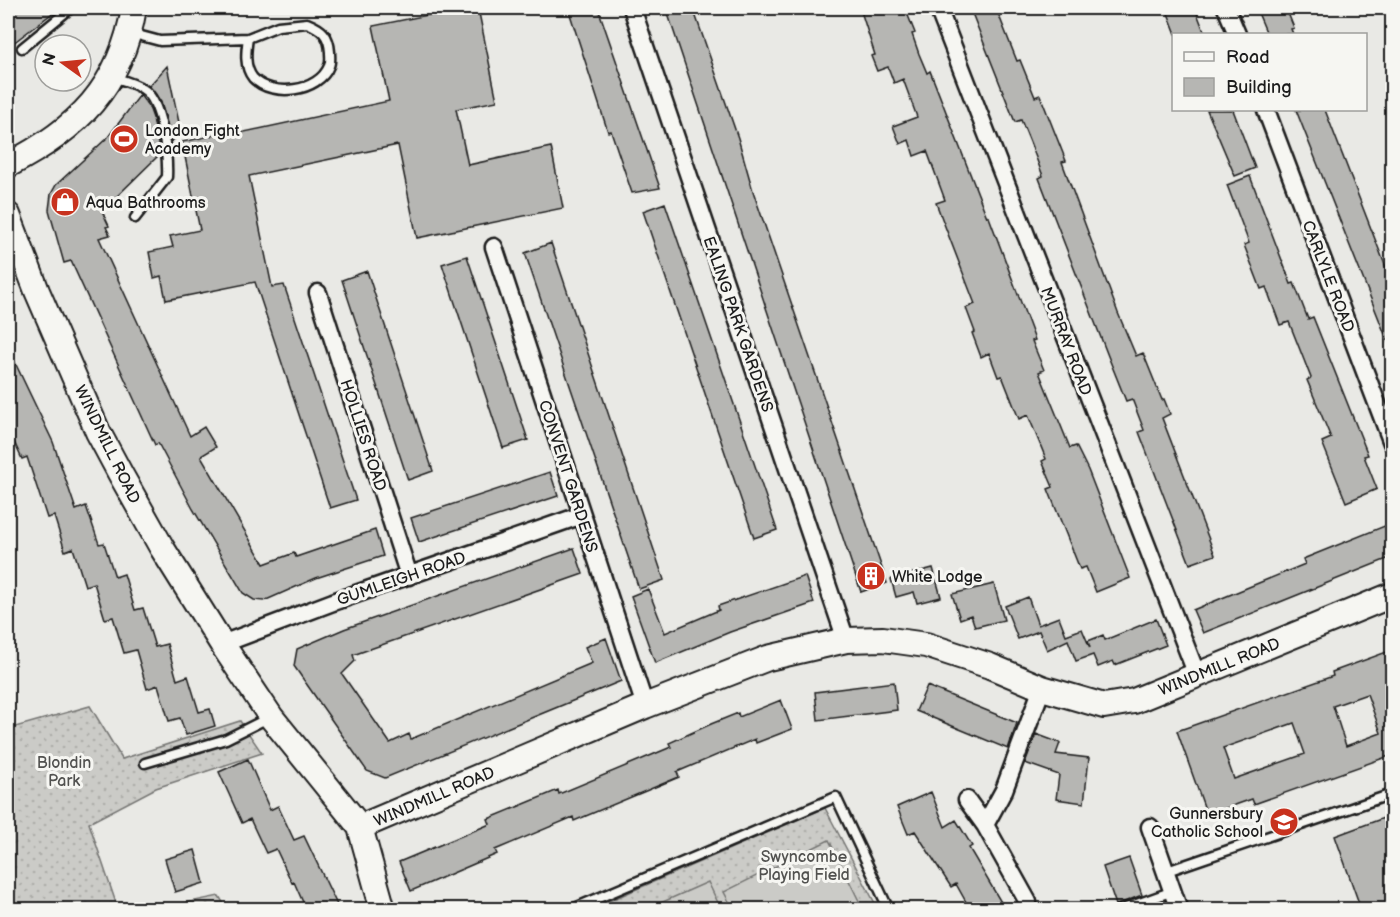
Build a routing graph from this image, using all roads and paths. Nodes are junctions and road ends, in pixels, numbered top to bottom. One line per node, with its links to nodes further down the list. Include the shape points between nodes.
1 (70, 8): 9 (lane)
2 (133, 8): 6 (main road)
3 (632, 8): 21 (street, EALING PARK GARDENS)
4 (938, 8): 23 (street, MURRAY ROAD)
5 (1226, 8): 7 (street)
6 (129, 33): 8 (lane, via 160,40); 10 (main road)
7 (1237, 33)
8 (248, 38): 8 (lane, via 278,26 307,23 321,29 330,41 330,65 316,83 292,89 269,87 253,77 245,57)
9 (22, 48)
10 (111, 76): 12 (main road, via 88,108 68,127 40,149); 14 (lane, via 143,88 155,103 161,125 167,177)
11 (1266, 111): 17 (street, CARLYLE ROAD)
12 (8, 165)
13 (8, 215): 22 (main road, WINDMILL ROAD, via 98,432 162,548)
14 (135, 219)
15 (494, 247): 18 (street, CONVENT GARDENS)
16 (318, 293): 19 (street, HOLLIES ROAD)
17 (1391, 433)
18 (582, 515): 19 (street, GUMLEIGH ROAD); 25 (street, CONVENT GARDENS)
19 (410, 576): 22 (street, GUMLEIGH ROAD)
20 (1392, 595): 23 (main road, WINDMILL ROAD)
21 (846, 640): 24 (main road, WINDMILL ROAD, via 883,639 926,645); 25 (main road, WINDMILL ROAD, via 768,658)
22 (222, 644): 26 (main road, WINDMILL ROAD)
23 (1197, 675): 24 (main road, WINDMILL ROAD, via 1134,701 1104,706)
24 (1042, 688): 30 (street, via 1004,790)
25 (645, 706): 31 (main road, WINDMILL ROAD)
26 (271, 717): 27 (lane, via 226,739); 31 (main road, WINDMILL ROAD)
27 (145, 763)
28 (1392, 794): 33 (lane)
29 (968, 800): 30 (street)
30 (985, 825): 35 (street)
31 (360, 827): 36 (main road)
32 (1150, 827): 33 (street)
33 (1167, 871): 34 (street)
34 (1173, 891): 39 (lane); 40 (street)
35 (1028, 902)
36 (382, 909)
37 (570, 909): 38 (lane, via 836,797)
38 (890, 909)
39 (1120, 909)
40 (1179, 909)

